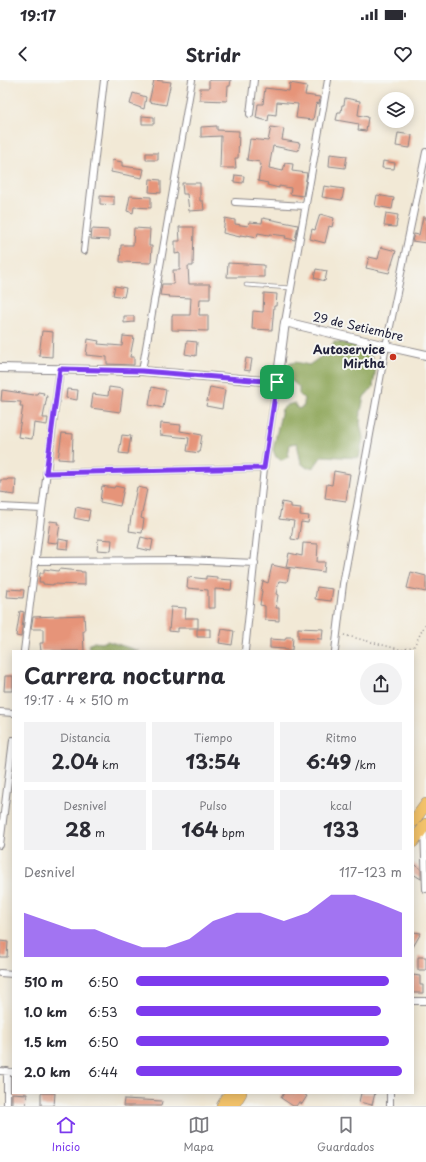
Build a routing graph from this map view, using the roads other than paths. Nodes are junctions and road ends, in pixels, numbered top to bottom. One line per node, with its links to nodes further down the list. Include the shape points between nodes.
1 (104, 80): 9 (street)
2 (192, 80): 17 (street)
3 (254, 80): 5 (street)
4 (328, 80): 8 (street)
5 (250, 114)
6 (426, 152): 13 (street)
7 (235, 202): 8 (street)
8 (305, 206): 11 (street)
9 (84, 251)
10 (246, 285): 11 (lane)
11 (291, 288): 12 (street)
12 (285, 322): 13 (street, 29 de Setiembre); 18 (street)
13 (386, 346): 14 (street, 29 de Setiembre); 27 (street, via 343,584)
14 (426, 354)
15 (0, 368): 16 (street)
16 (60, 369): 17 (street); 20 (street)
17 (142, 371): 18 (street)
18 (277, 382): 19 (street)
19 (264, 468): 20 (street); 24 (street)
20 (46, 473): 22 (street)
21 (0, 507): 22 (street)
22 (42, 509): 23 (street)
23 (35, 561): 24 (street, via 184,560); 25 (street)
24 (255, 563): 26 (street)
25 (24, 650)
26 (245, 650)
27 (335, 650)
28 (0, 712): 29 (street)
29 (12, 713)
30 (12, 747): 32 (street)
31 (426, 804): 33 (highway)
32 (2, 817): 36 (street)
33 (414, 821)
34 (425, 825): 35 (highway); 37 (street)
35 (414, 841)
36 (0, 845)
37 (426, 889)
38 (0, 973): 39 (street)
39 (12, 974)
40 (414, 1001): 41 (street)
41 (426, 1001)
42 (7, 1071): 45 (street)
43 (390, 1094): 47 (street)
44 (236, 1100): 46 (highway)
45 (7, 1106)
46 (222, 1106)
47 (390, 1106)

